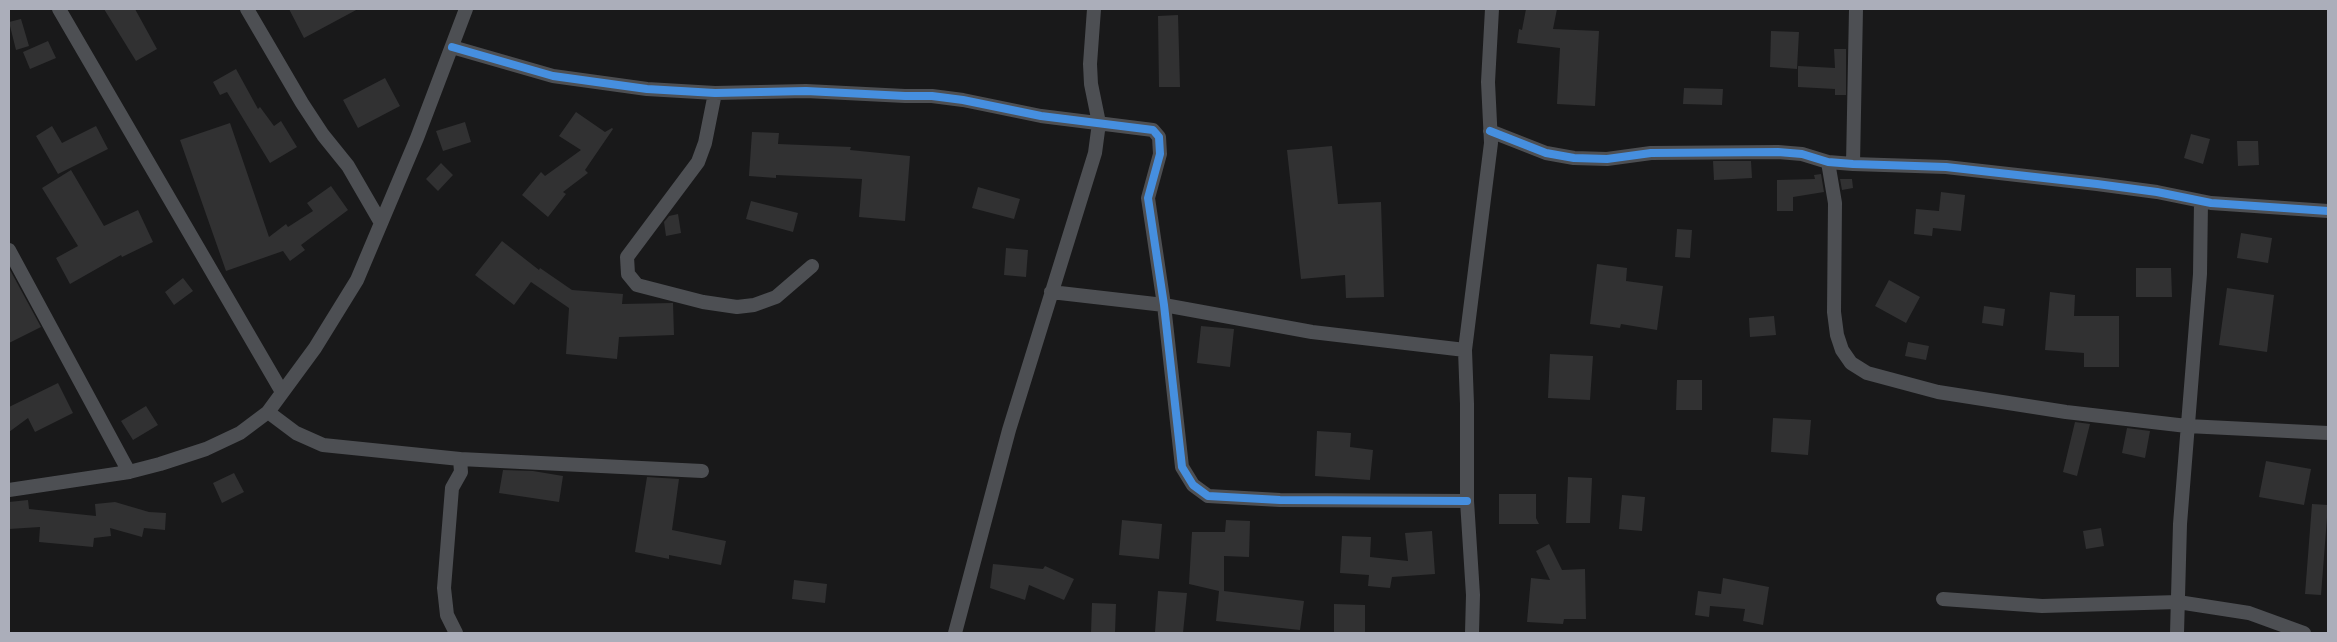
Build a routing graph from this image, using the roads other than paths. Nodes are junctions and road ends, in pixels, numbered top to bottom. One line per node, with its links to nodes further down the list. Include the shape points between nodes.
1 (59, 9): 21 (street)
2 (247, 9): 15 (street, via 302,102 348,166)
3 (466, 9): 7 (street)
4 (1094, 9): 9 (street, via 1090,64)
5 (1492, 9): 10 (street, via 1488,82)
6 (1856, 9): 12 (street)
7 (452, 47): 8 (street, via 553,76 647,89); 15 (street)
8 (715, 93): 9 (street, via 806,91 932,96); 17 (street, via 698,162 627,257 628,274 637,285 703,302 738,307 776,297)
9 (1099, 123): 18 (street, via 1095,153); 19 (street, via 1153,130 1159,137 1160,154 1148,198)
10 (1490, 131): 11 (street, via 1546,153 1574,158 1651,153 1778,152 1802,154); 20 (street)
11 (1828, 162): 12 (street); 23 (street, via 1836,224 1834,312 1842,350 1851,363 1867,373 1938,392)
12 (1853, 164): 13 (street, via 1985,171 2157,192)
13 (2200, 202): 14 (street); 23 (street, via 2200,274)
14 (2328, 211)
15 (382, 223): 21 (street, via 357,280 315,348)
16 (9, 250): 27 (street)
17 (812, 266)
18 (1051, 292): 19 (street); 33 (street, via 1009,430)
19 (1164, 304): 20 (street, via 1312,332); 29 (street, via 1182,467 1193,485 1208,496 1280,500)
20 (1465, 350): 29 (street)
21 (282, 392): 22 (street)
22 (268, 412): 25 (street, via 296,434 322,445); 27 (street, via 240,433 206,449)
23 (2187, 426): 24 (street); 31 (street)
24 (2328, 433)
25 (460, 459): 26 (street); 32 (street, via 460,472 452,488 444,588 447,615)
26 (702, 471)
27 (129, 472): 28 (street)
28 (9, 490)
29 (1467, 501): 34 (street)
30 (1943, 599): 31 (street, via 2042,606)
31 (2178, 602): 35 (street); 36 (street, via 2249,613)
32 (456, 633)
33 (955, 633)
34 (1472, 633)
35 (2177, 633)
36 (2304, 633)

